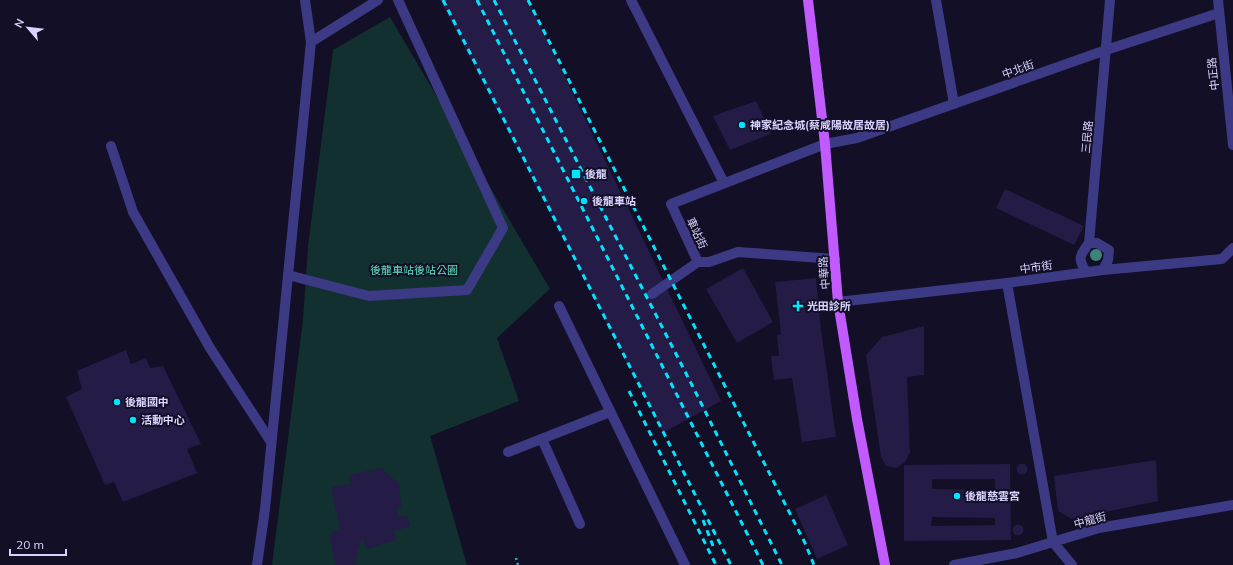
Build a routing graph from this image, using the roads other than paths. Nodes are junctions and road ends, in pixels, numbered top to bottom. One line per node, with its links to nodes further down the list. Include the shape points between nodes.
1 (305, 0): 10 (street)
2 (378, 0): 10 (street)
3 (398, 0): 23 (street, via 503,228 467,290 369,296)
4 (631, 0): 16 (street)
5 (808, 0): 13 (main road, 中華路)
6 (936, 0): 12 (street)
7 (1110, 0): 11 (street, 三民路)
8 (1218, 0): 9 (street, 中正路)
9 (1219, 13): 11 (street, 中北街); 14 (street, 中正路)
10 (311, 42): 23 (street)
11 (1106, 50): 12 (street, 中北街); 17 (street, 三民路)
12 (954, 104): 13 (street, 中北街, via 857,138)
13 (825, 144): 16 (street, 車站街); 19 (main road, 中華路)
14 (1233, 145)
15 (111, 146): 30 (street, via 133,212 210,348)
16 (724, 183): 20 (street, 車站街, via 671,204)
17 (1089, 243): 21 (street, via 1097,243 1109,250); 22 (street, 三民路, via 1080,256 1080,263)
18 (1233, 248): 21 (street, 中市街, via 1222,259)
19 (835, 259): 20 (street, 車站街, via 738,252 709,262); 26 (main road, 中華路)
20 (698, 262): 25 (street)
21 (1103, 270): 22 (street, 中市街)
22 (1086, 272): 24 (street, 中市街)
23 (288, 275): 30 (street)
24 (1007, 283): 26 (street, 中市街); 34 (street)
25 (652, 294)
26 (838, 302): 37 (main road, 中華路)
27 (559, 306): 28 (street)
28 (610, 412): 29 (street); 36 (street)
29 (542, 439): 31 (street); 33 (street)
30 (272, 442): 35 (street)
31 (508, 452)
32 (1233, 505): 34 (street, 中龍街, via 1099,528)
33 (580, 524)
34 (1053, 542): 38 (street, 中龍街, via 1017,553); 39 (street)
35 (257, 565)
36 (685, 565)
37 (885, 565)
38 (954, 565)
39 (1072, 565)

